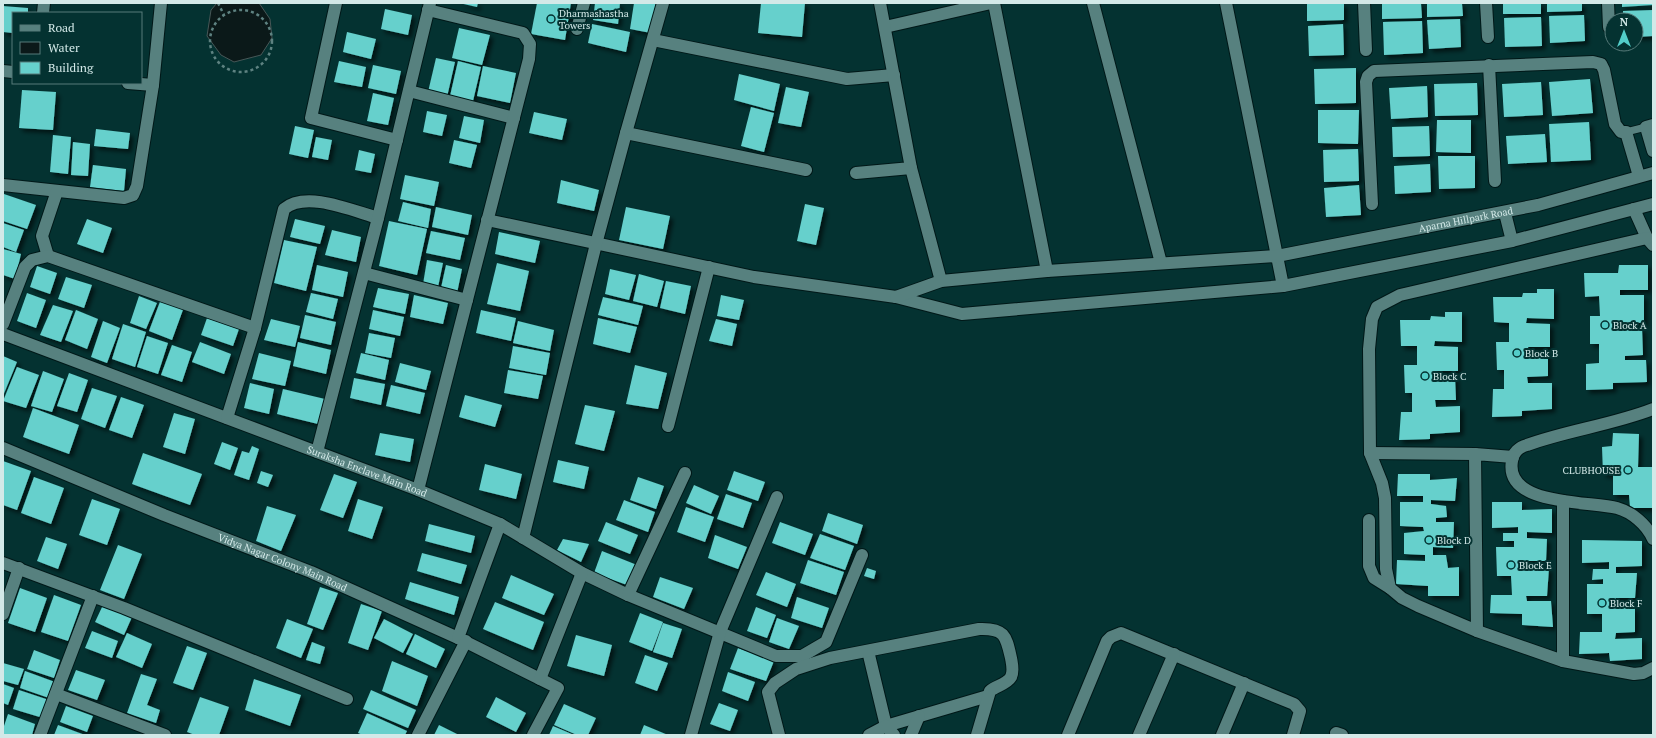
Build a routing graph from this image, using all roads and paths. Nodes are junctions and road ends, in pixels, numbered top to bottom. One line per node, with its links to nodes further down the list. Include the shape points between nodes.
1 (161, 3): 23 (street)
2 (218, 3): 14 (path)
3 (336, 3): 29 (street, via 311,118)
4 (584, 3): 16 (street)
5 (663, 3): 18 (street)
6 (880, 3): 15 (street)
7 (991, 3): 15 (street)
8 (994, 3): 52 (street)
9 (1093, 3): 50 (street)
10 (1226, 3): 49 (street)
11 (1364, 3): 19 (street)
12 (1486, 3): 17 (street)
13 (429, 6): 24 (street); 25 (street, via 522,34 530,44 529,59)
14 (224, 15): 14 (path, via 235,11 247,11 259,16 267,24 272,35 272,47 267,58 258,67 247,71 235,71 224,67 216,58 211,47 211,35)
15 (885, 27): 21 (street)
16 (577, 29)
17 (1488, 37)
18 (654, 40): 21 (street, via 847,79); 28 (street)
19 (1366, 50)
20 (1489, 66): 27 (street, via 1593,62 1601,64 1615,124 1621,132); 36 (street); 39 (street, via 1374,71 1368,76 1366,82)
21 (894, 75): 31 (street)
22 (140, 84): 23 (street)
23 (153, 85): 38 (street, via 137,186 133,195 124,198)
24 (409, 91): 25 (street); 29 (street)
25 (514, 118): 44 (street)
26 (1650, 126): 27 (lane); 30 (street)
27 (1626, 132): 35 (street)
28 (626, 133): 32 (street); 47 (street)
29 (397, 140): 43 (street)
30 (1653, 151)
31 (911, 168): 34 (street); 54 (street)
32 (806, 170)
33 (1653, 172): 35 (street, Aparna Hillpark Road)
34 (856, 173)
35 (1639, 176): 42 (street, Aparna Hillpark Road)
36 (1495, 181)
37 (3, 185): 38 (street)
38 (57, 191): 48 (street, via 42,236)
39 (1372, 204)
40 (1653, 204): 41 (street)
41 (1634, 209): 45 (street); 46 (street)
42 (1505, 213): 45 (street); 49 (street, Aparna Hillpark Road)
43 (378, 218): 53 (street); 59 (street, via 312,200 300,201 284,209)
44 (487, 220): 47 (street); 57 (street)
45 (1512, 241): 55 (street)
46 (1650, 242): 66 (street, via 1400,295 1377,307 1372,319 1369,349)
47 (596, 244): 51 (street); 75 (street)
48 (48, 256): 58 (street, via 32,260 25,267); 59 (street)
49 (1277, 256): 50 (street, Aparna Hillpark Road); 55 (street)
50 (1161, 263): 52 (street, Aparna Hillpark Road)
51 (709, 267): 56 (street, via 754,277); 63 (street)
52 (1047, 271): 54 (street, Aparna Hillpark Road)
53 (364, 273): 57 (street); 65 (street)
54 (941, 281): 56 (street, Aparna Hillpark Road)
55 (1282, 286): 56 (street, via 962,314)
56 (896, 297)
57 (467, 300): 70 (street)
58 (3, 324)
59 (255, 328): 62 (street)
60 (3, 334): 62 (street, Suraksha Enclave Main Road)
61 (1653, 408): 68 (street, via 1588,429 1548,437 1520,447)
62 (227, 418): 65 (street, Suraksha Enclave Main Road)
63 (668, 426)
64 (3, 448): 87 (street, Vidya Nagar Colony Main Road, via 164,515 311,572)
65 (317, 452): 70 (street, Suraksha Enclave Main Road)
66 (1370, 452): 67 (street); 81 (street, via 1385,498 1386,569)
67 (1475, 454): 68 (street); 85 (street)
68 (1513, 457): 72 (street, via 1511,468 1514,480 1523,489)
69 (685, 473): 82 (street)
70 (418, 490): 74 (street, Suraksha Enclave Main Road)
71 (777, 497): 86 (street)
72 (1563, 501): 76 (street, via 1617,508 1645,525); 92 (street)
73 (1370, 520): 81 (street, via 1369,566 1374,578)
74 (500, 524): 75 (street, Suraksha Enclave Main Road); 87 (street)
75 (523, 538): 80 (street, Suraksha Enclave Main Road)
76 (1653, 539)
77 (862, 555): 88 (street)
78 (3, 563): 79 (street)
79 (19, 568): 83 (street); 84 (street)
80 (582, 573): 82 (street, Suraksha Enclave Main Road); 94 (street)
81 (1390, 588): 85 (street, via 1418,606)
82 (628, 595): 86 (street, Suraksha Enclave Main Road)
83 (93, 596): 96 (street); 98 (street)
84 (3, 614)
85 (1477, 631): 92 (street)
86 (720, 632): 88 (street, Suraksha Enclave Main Road, via 776,656 802,656); 106 (street)
87 (462, 640): 94 (street, Vidya Nagar Colony Main Road); 104 (street)
88 (826, 642): 91 (street)
89 (868, 651): 91 (street); 97 (street, via 979,629 996,630 1007,640 1013,670 1010,679 995,687); 101 (street)
90 (1174, 654): 95 (street); 111 (street, via 1127,634 1116,634 1111,637); 112 (street)
91 (830, 658): 107 (street, via 803,666 771,687 768,696)
92 (1563, 661): 93 (street, via 1634,674)
93 (1653, 668)
94 (540, 679): 105 (street, Vidya Nagar Colony Main Road, via 558,688)
95 (1244, 683): 113 (street); 114 (street, via 1298,707 1300,717)
96 (56, 694): 100 (street); 102 (street)
97 (988, 696): 99 (street); 110 (street)
98 (347, 699)
99 (919, 716): 101 (street); 109 (street)
100 (133, 729): 103 (street)
101 (890, 731): 108 (street)
102 (40, 735)
103 (165, 735)
104 (418, 735)
105 (533, 735)
106 (690, 735)
107 (779, 735)
108 (869, 735)
109 (911, 735)
110 (977, 735)
111 (1068, 735)
112 (1139, 735)
113 (1222, 735)
114 (1293, 735)

